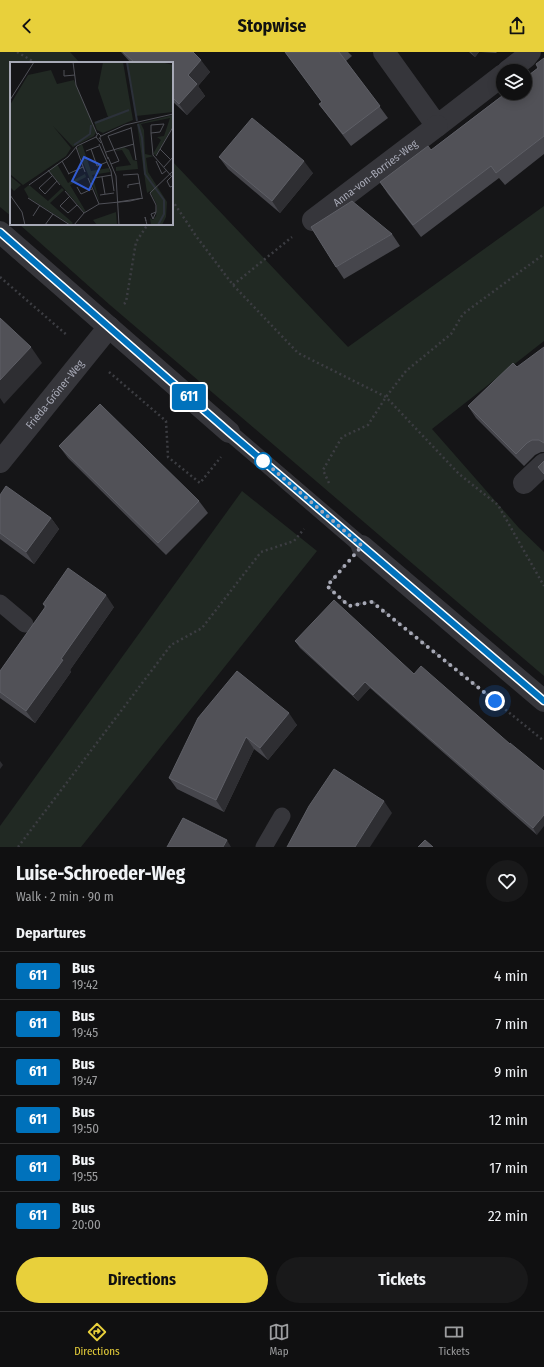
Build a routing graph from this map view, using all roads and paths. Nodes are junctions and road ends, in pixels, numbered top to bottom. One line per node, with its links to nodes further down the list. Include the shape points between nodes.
1 (17, 52): 4 (path)
2 (384, 52): 7 (street)
3 (530, 52): 5 (street)
4 (34, 62)
5 (517, 64)
6 (496, 80): 7 (street, Anna-von-Borries-Weg)
7 (437, 126): 9 (street, Anna-von-Borries-Weg)
8 (173, 202): 14 (path)
9 (313, 220): 14 (path)
10 (147, 225): 15 (path, via 136,242 126,302)
11 (0, 232): 15 (street)
12 (544, 254): 17 (path, via 463,314 451,334 406,370)
13 (0, 277): 16 (path)
14 (233, 284): 17 (path, via 298,353)
15 (109, 327): 16 (street, Frieda-Gröner-Weg); 18 (street)
16 (88, 353): 18 (path, via 166,421 168,457 200,483); 19 (street, Frieda-Gröner-Weg)
17 (386, 397): 22 (path, via 368,425 342,437 323,470 331,488); 24 (path, via 459,474 498,506)
18 (232, 435): 22 (lane)
19 (0, 462)
20 (544, 464): 21 (street)
21 (524, 483)
22 (320, 510): 23 (lane); 30 (path, via 294,541 261,552 202,628 171,645)
23 (362, 546): 27 (street); 28 (path, via 327,586 349,606 372,602)
24 (544, 586)
25 (0, 603): 26 (lane)
26 (26, 624)
27 (544, 701)
28 (544, 741)
29 (282, 816): 31 (lane)
30 (18, 847)
31 (264, 847)

